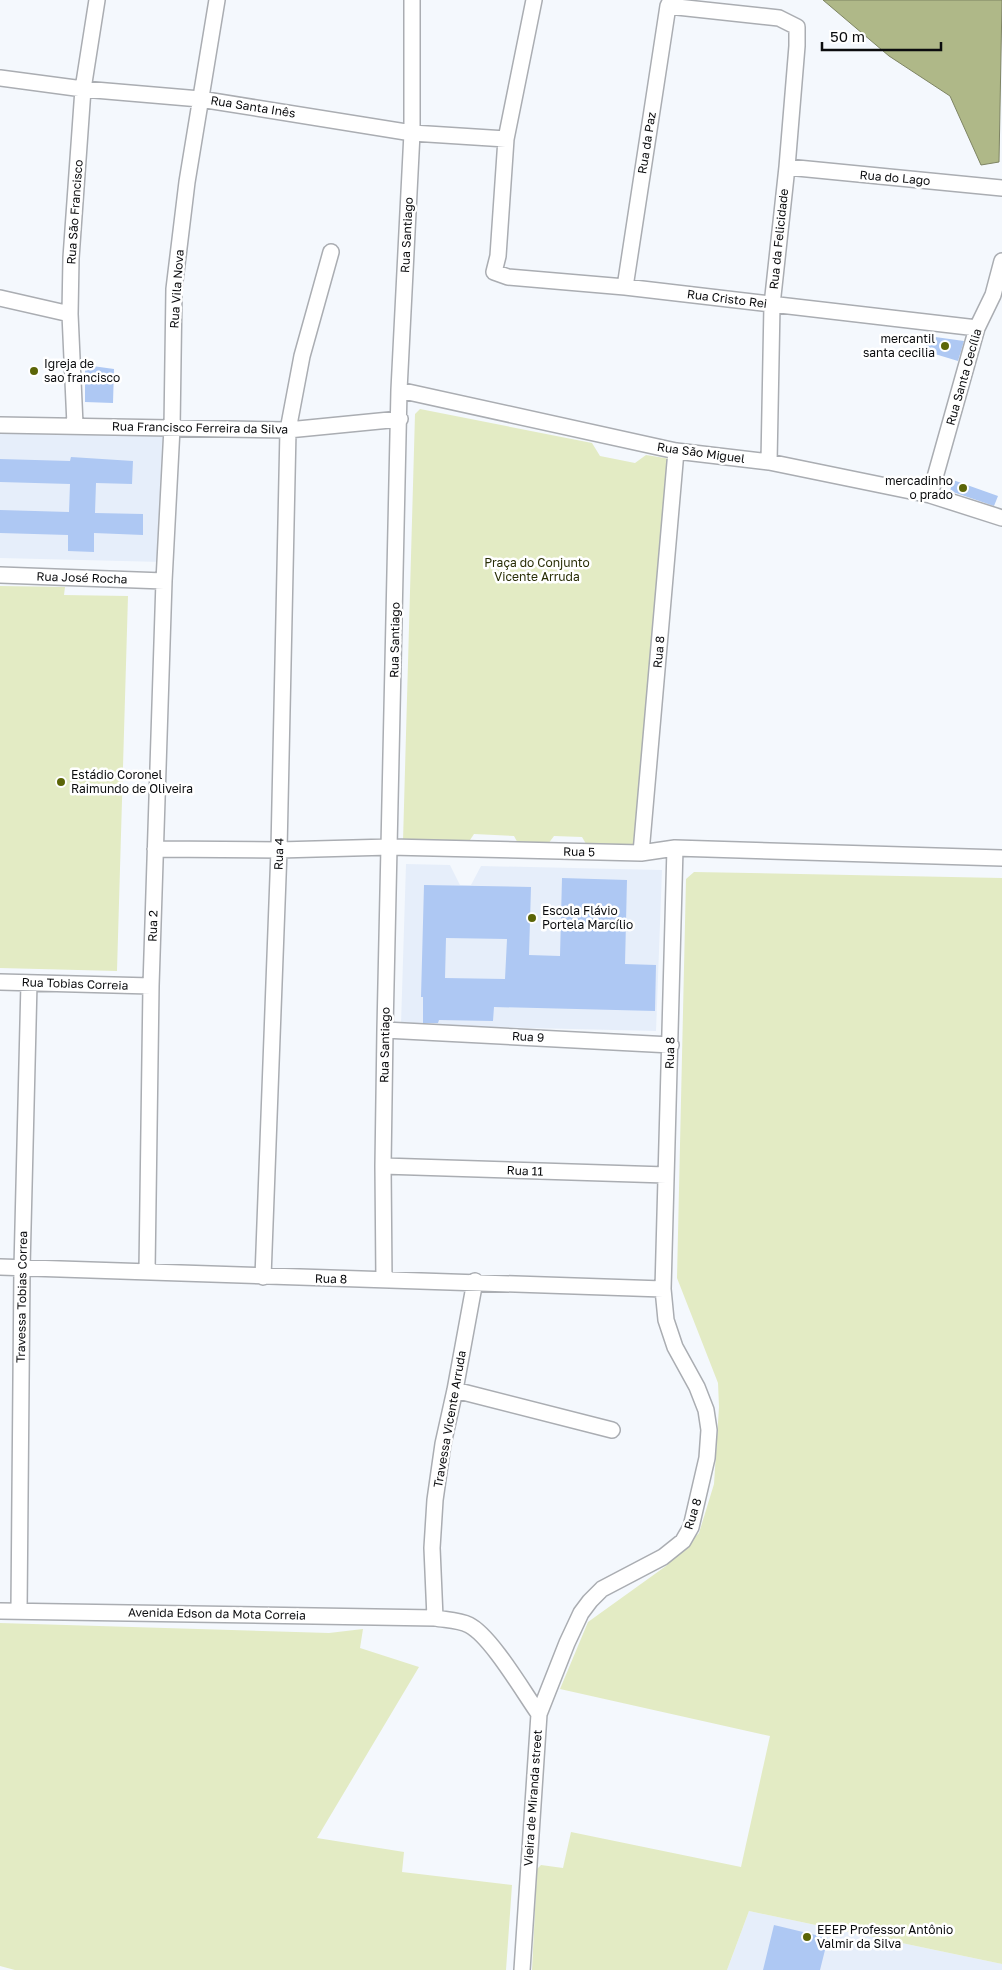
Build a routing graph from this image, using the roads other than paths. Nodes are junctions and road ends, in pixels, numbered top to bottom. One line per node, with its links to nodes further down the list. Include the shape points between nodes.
1 (97, 0): 7 (street, Rua São Francisco)
2 (216, 0): 8 (street, Rua Vila Nova)
3 (412, 0): 9 (street, Rua Santiago)
4 (534, 0): 10 (street)
5 (670, 3): 11 (street, Rua da Felicidade, via 779,18 797,28); 15 (street, Rua da Paz)
6 (0, 78): 7 (street, Rua Santa Inês)
7 (83, 89): 8 (street, Rua Santa Inês); 19 (street, Rua São Francisco)
8 (200, 98): 9 (street, Rua Santa Inês); 25 (street, Rua Vila Nova, via 174,289)
9 (412, 133): 10 (street, Rua Santa Inês); 21 (street, Rua Santiago)
10 (506, 139): 15 (street, Rua Cristo Rei, via 498,256 494,272 508,277)
11 (787, 168): 12 (street, Rua do Lago); 18 (street, Rua da Felicidade)
12 (1002, 188)
13 (331, 252): 26 (street, Rua 4, via 302,356)
14 (1002, 261): 16 (street, Rua Santa Cecília)
15 (625, 288): 18 (street, Rua Cristo Rei)
16 (998, 296): 20 (street, Rua Santa Cecília)
17 (0, 298): 19 (street)
18 (772, 305): 20 (street, Rua Cristo Rei); 28 (street, Rua da Felicidade)
19 (70, 314): 24 (street, Rua São Francisco)
20 (977, 328): 29 (street, Rua Santa Cecília)
21 (400, 390): 22 (street, Rua Santiago); 27 (street, Rua São Miguel)
22 (400, 418): 26 (street, Rua Francisco Ferreira da Silva); 33 (street, Rua Santiago)
23 (0, 425): 24 (street, Rua Francisco Ferreira da Silva)
24 (74, 425): 25 (street, Rua Francisco Ferreira da Silva)
25 (172, 428): 26 (street, Rua Francisco Ferreira da Silva); 32 (street, Rua Vila Nova)
26 (288, 430): 36 (street, Rua 4)
27 (676, 451): 28 (street, Rua São Miguel); 37 (street, Rua 8)
28 (768, 462): 29 (street, Rua São Miguel)
29 (930, 495): 30 (street, Rua São Miguel)
30 (1002, 518)
31 (0, 575): 32 (street, Rua José Rocha)
32 (164, 581): 35 (street, Rua 2)
33 (390, 847): 36 (street, Rua 5); 37 (street, Rua 5); 42 (street, Rua Santiago)
34 (675, 848): 37 (street, Rua 5); 38 (street, Rua 5); 43 (street, Rua 8)
35 (156, 849): 36 (street, Rua 5); 41 (street, Rua 2)
36 (279, 850): 49 (street, Rua 4)
37 (641, 853)
38 (1002, 858)
39 (0, 982): 40 (street, Rua Tobias Correia)
40 (29, 983): 41 (street, Rua Tobias Correia); 47 (street, Travessa Tobias Correa)
41 (151, 986): 48 (street, Rua 2)
42 (385, 1030): 43 (street, Rua 9); 44 (street, Rua Santiago)
43 (671, 1045): 45 (street, Rua 8)
44 (383, 1166): 45 (street, Rua 11); 50 (street, Rua Santiago)
45 (666, 1176): 52 (street, Rua 8)
46 (0, 1267): 47 (street, Rua 8)
47 (22, 1268): 48 (street, Rua 8); 56 (street, Travessa Tobias Correa)
48 (147, 1271): 49 (street, Rua 8)
49 (263, 1277): 50 (street, Rua 8)
50 (384, 1280): 51 (street, Rua 8)
51 (475, 1282): 52 (street, Rua 8); 53 (street, Travessa Vicente Arruda)
52 (662, 1289): 58 (street, Rua 8, via 666,1320 675,1347 706,1410 709,1430 707,1458 691,1527 674,1550 602,1589 590,1601 567,1643)
53 (455, 1390): 54 (street); 57 (street, Travessa Vicente Arruda, via 435,1500 432,1548)
54 (612, 1430)
55 (0, 1610): 56 (street, Avenida Edson da Mota Correia)
56 (19, 1611): 57 (street, Avenida Edson da Mota Correia)
57 (435, 1618): 58 (street, Vieira de Miranda street, via 470,1625 481,1634 504,1661)
58 (539, 1714): 59 (street, Vieira de Miranda street)
59 (522, 1970)

